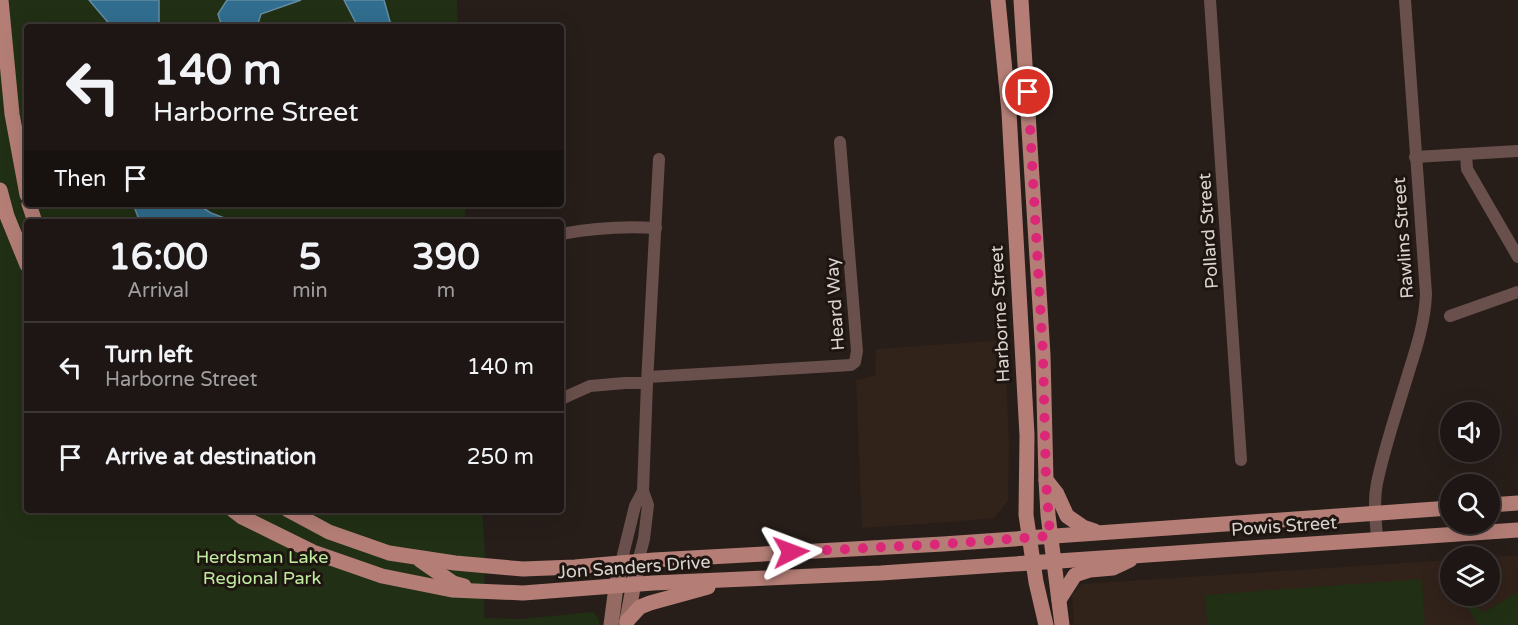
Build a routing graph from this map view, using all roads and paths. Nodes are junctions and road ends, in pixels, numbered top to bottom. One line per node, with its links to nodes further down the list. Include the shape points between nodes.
1 (1, 0): 11 (main road, via 12,114)
2 (998, 0): 33 (main road, Harborne Street, via 1009,112)
3 (1021, 0): 22 (main road, via 1043,355)
4 (1210, 0): 21 (street, Pollard Street)
5 (1405, 0): 9 (street, Rawlins Street)
6 (840, 142): 19 (street, Heard Way, via 855,362)
7 (1518, 151): 8 (street)
8 (1466, 154): 9 (street); 15 (street, via 1467,169)
9 (1415, 157): 29 (street, Rawlins Street, via 1426,311 1377,484)
10 (659, 159): 13 (street)
11 (24, 179)
12 (0, 190): 16 (main road)
13 (656, 228): 14 (street, via 603,228); 19 (street)
14 (564, 234)
15 (1518, 257)
16 (24, 258)
17 (1518, 291): 18 (street)
18 (1450, 316)
19 (647, 380): 20 (street, via 590,386); 23 (street)
20 (564, 398)
21 (1241, 460)
22 (1046, 480): 31 (main road, via 1067,516); 32 (main road)
23 (643, 491): 37 (street, via 648,505); 39 (street, via 635,506)
24 (1518, 503): 25 (main road)
25 (1500, 504)
26 (1440, 509): 29 (main road, Powis Street)
27 (237, 513): 44 (main road, Jon Sanders Drive, via 313,552 382,576 452,590)
28 (294, 513): 36 (main road, Jon Sanders Drive, via 329,532 389,553)
29 (1375, 513): 31 (main road, Powis Street); 34 (street, Rawlins Street)
30 (1518, 530): 34 (main road, Powis Street)
31 (1101, 533): 32 (main road, Powis Street)
32 (1050, 536): 33 (main road, Jon Sanders Drive); 38 (main road)
33 (1029, 538): 37 (main road, Jon Sanders Drive); 40 (main road, Harborne Street)
34 (1377, 539): 35 (main road, Powis Street)
35 (1138, 556): 38 (main road, Powis Street); 45 (main road, via 1113,568 1074,575)
36 (417, 558): 39 (main road, Jon Sanders Drive, via 523,569); 44 (main road, via 453,583)
37 (638, 562): 39 (main road, Jon Sanders Drive); 42 (main road)
38 (1053, 562): 40 (main road, Jon Sanders Drive); 45 (main road)
39 (621, 563): 43 (main road)
40 (1033, 563): 41 (main road, Jon Sanders Drive); 47 (main road, Harborne Street)
41 (736, 579): 42 (main road, Jon Sanders Drive); 46 (main road, via 650,603)
42 (633, 585): 43 (main road, Jon Sanders Drive); 46 (main road)
43 (616, 587): 44 (main road, Jon Sanders Drive, via 523,593); 46 (main road)
44 (484, 591)
45 (1059, 600): 48 (main road)
46 (621, 624)
47 (1046, 625)
48 (1062, 625)

